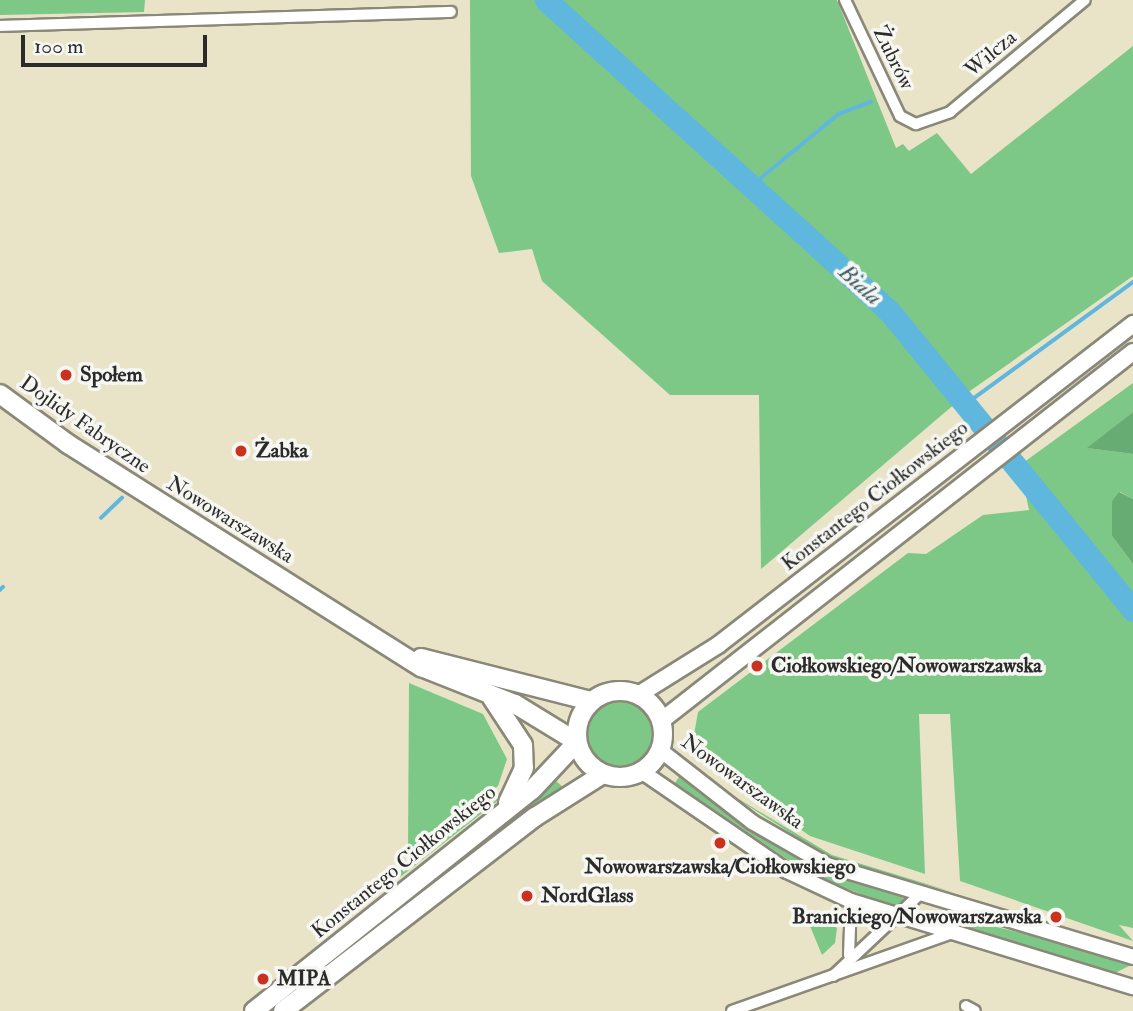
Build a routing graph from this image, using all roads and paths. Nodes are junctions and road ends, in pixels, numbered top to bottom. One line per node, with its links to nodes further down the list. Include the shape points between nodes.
1 (845, 0): 5 (street, Żubrów, via 900,116)
2 (1085, 0): 5 (street, Wilcza, via 950,112)
3 (451, 12): 4 (street)
4 (0, 26)
5 (916, 124)
6 (1133, 324): 12 (main road, Konstantego Ciołkowskiego, via 718,645)
7 (1133, 352): 14 (main road, Konstantego Ciołkowskiego)
8 (0, 394): 9 (highway, Dojlidy Fabryczne)
9 (145, 494): 10 (highway, Nowowarszawska)
10 (397, 652): 11 (highway, Nowowarszawska); 13 (highway, Nowowarszawska)
11 (490, 695): 15 (highway, Nowowarszawska); 19 (highway, via 523,745 524,768)
12 (638, 695): 13 (highway, via 609,692); 14 (highway)
13 (591, 701): 15 (highway, via 578,720)
14 (661, 721): 16 (highway)
15 (577, 742): 18 (highway, via 586,761); 19 (highway, Konstantego Ciołkowskiego)
16 (660, 750): 17 (highway); 20 (main road, Nowowarszawska, via 785,844 852,875)
17 (642, 771): 18 (highway); 21 (main road, via 787,871)
18 (603, 774): 29 (highway, Konstantego Ciołkowskiego, via 524,825)
19 (506, 807): 28 (highway, Konstantego Ciołkowskiego)
20 (919, 895): 22 (street); 25 (main road, Nowowarszawska)
21 (851, 901): 22 (main road); 24 (street)
22 (893, 917): 23 (main road); 24 (street)
23 (952, 932): 26 (street); 27 (main road)
24 (849, 955): 26 (street)
25 (1133, 957)
26 (832, 976): 30 (street)
27 (1133, 987)
28 (254, 1011)
29 (283, 1011)
30 (735, 1011)

